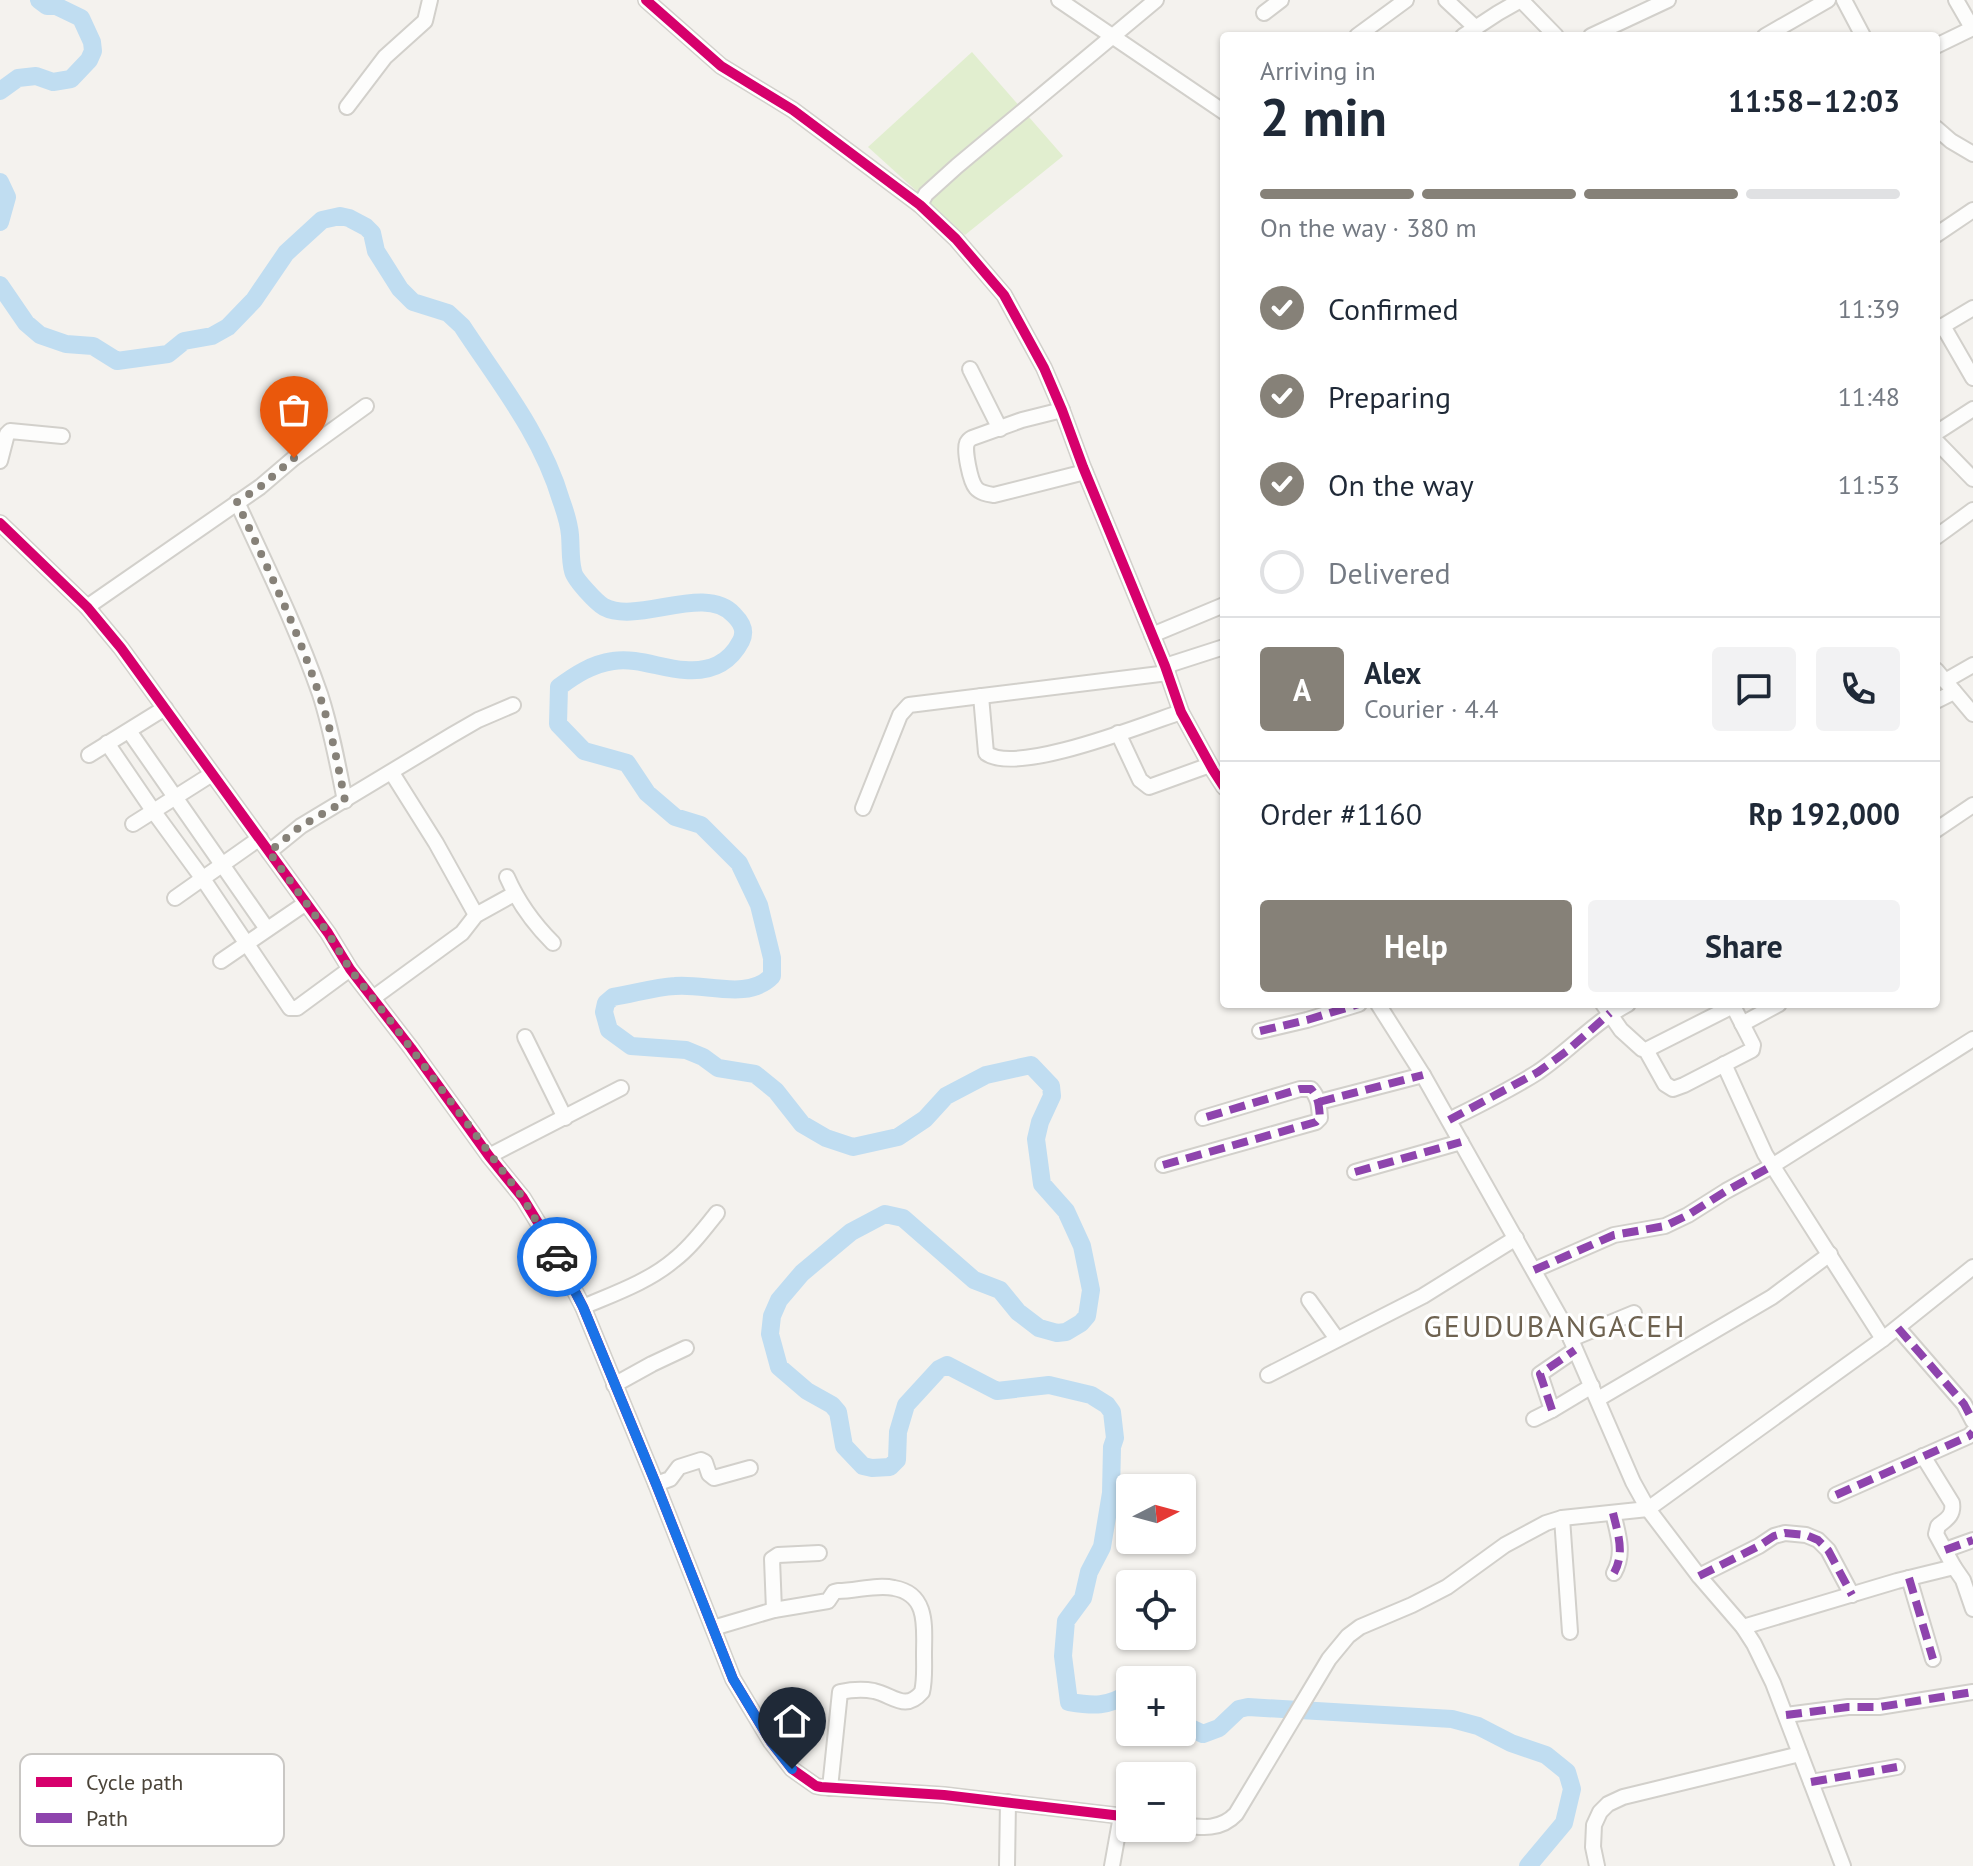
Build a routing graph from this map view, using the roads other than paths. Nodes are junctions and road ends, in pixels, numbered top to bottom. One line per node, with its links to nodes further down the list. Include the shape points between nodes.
1 (430, 0): 22 (street, via 425,21 385,57)
2 (646, 0): 26 (street, via 721,66 793,110)
3 (1059, 0): 20 (street)
4 (1156, 0): 20 (street)
5 (1281, 0): 13 (street)
6 (1406, 0): 14 (street)
7 (1521, 0): 15 (street); 16 (street)
8 (1668, 0): 17 (street)
9 (1828, 0): 18 (street)
10 (1844, 0): 19 (street)
11 (1956, 0): 21 (street, via 1971,26)
12 (1449, 1): 15 (street)
13 (1264, 13)
14 (1362, 32)
15 (1470, 32)
16 (1552, 32)
17 (1600, 32)
18 (1772, 32)
19 (1861, 32)
20 (1112, 36): 23 (street); 26 (street, via 957,166)
21 (1940, 44)
22 (347, 107)
23 (1220, 109)
24 (1940, 131): 25 (street)
25 (1973, 154)
26 (920, 205): 36 (street, via 1004,295)
27 (1973, 210): 28 (street)
28 (1940, 232)
29 (1973, 308): 30 (street)
30 (1940, 327)
31 (1940, 329): 33 (street)
32 (970, 369): 37 (street)
33 (1973, 378)
34 (366, 406): 44 (street)
35 (1973, 409): 38 (street)
36 (1062, 410): 37 (street); 42 (street)
37 (1000, 429): 42 (street, via 967,442 972,478 985,494)
38 (1940, 430)
39 (62, 436): 41 (street, via 10,431)
40 (1940, 445): 43 (street)
41 (0, 461)
42 (1085, 472): 50 (street)
43 (1973, 479)
44 (237, 502): 48 (street); 68 (street, via 320,695)
45 (1973, 510): 47 (street)
46 (0, 523): 48 (street)
47 (1940, 534)
48 (87, 607): 57 (street)
49 (1220, 607): 50 (street)
50 (1152, 635): 53 (street)
51 (1220, 649): 53 (street)
52 (1973, 665): 54 (street)
53 (1166, 670): 55 (street); 58 (street)
54 (1945, 681): 59 (street)
55 (981, 696): 61 (street, via 986,753 994,758 1058,753); 70 (street, via 903,709)
56 (513, 705): 65 (street, via 478,720)
57 (165, 708): 60 (street); 66 (street)
58 (1181, 712): 61 (street); 64 (street)
59 (1973, 714)
60 (129, 731): 62 (street); 67 (street)
61 (1118, 733): 64 (street, via 1140,780 1149,787)
62 (107, 743): 63 (street); 71 (street)
63 (89, 755)
64 (1216, 766)
65 (392, 773): 68 (street); 82 (street)
66 (212, 774): 67 (street); 74 (street)
67 (177, 797): 71 (street); 76 (street)
68 (345, 801): 75 (street)
69 (1973, 805): 73 (street)
70 (863, 808)
71 (154, 812): 72 (street); 78 (street)
72 (133, 824)
73 (1940, 827)
74 (260, 838): 75 (street); 76 (street)
75 (269, 852): 81 (street)
76 (223, 865): 78 (street); 83 (street)
77 (507, 877): 79 (street)
78 (203, 879): 80 (street); 84 (street)
79 (514, 894): 82 (street); 85 (street)
80 (175, 898)
81 (306, 903): 83 (street); 87 (street)
82 (476, 915): 88 (street, via 462,933)
83 (267, 929): 84 (street)
84 (246, 942): 86 (street); 87 (street, via 293,1009)
85 (553, 943)
86 (221, 961)
87 (350, 969): 88 (street)
88 (373, 998): 108 (street)
89 (1346, 1008): 96 (street)
90 (1381, 1008): 101 (street)
91 (1726, 1008): 99 (street)
92 (1734, 1008): 95 (street)
93 (1772, 1008): 95 (street)
94 (1606, 1009): 99 (street); 106 (street, via 1567,1051 1538,1072)
95 (1742, 1024): 100 (street, via 1753,1048)
96 (1260, 1031)
97 (525, 1037): 104 (street)
98 (1973, 1039): 110 (street)
99 (1646, 1050): 100 (street, via 1673,1089)
100 (1724, 1064): 110 (street)
101 (1423, 1075): 103 (street); 106 (street)
102 (621, 1088): 104 (street)
103 (1319, 1102): 105 (street, via 1311,1089 1300,1089); 109 (street, via 1316,1122)
104 (565, 1118): 108 (street)
105 (1203, 1118)
106 (1449, 1120): 107 (street)
107 (1461, 1142): 111 (street); 113 (street)
108 (489, 1156): 118 (street, via 523,1198)
109 (1163, 1165)
110 (1772, 1166): 114 (street); 116 (street, via 1665,1226 1614,1235)
111 (1355, 1172)
112 (717, 1213): 118 (street, via 674,1261)
113 (1516, 1238): 116 (street); 121 (street, via 1423,1296)
114 (1830, 1254): 122 (street); 127 (street, via 1772,1297)
115 (1973, 1267): 120 (street)
116 (1534, 1270): 123 (street)
117 (1309, 1300): 121 (street)
118 (583, 1307): 126 (street)
119 (1634, 1313): 123 (street)
120 (1898, 1328): 122 (street); 128 (street)
121 (1337, 1339): 125 (street)
122 (1883, 1339): 137 (street)
123 (1573, 1345): 127 (street); 129 (street, via 1540,1374)
124 (686, 1348): 126 (street)
125 (1268, 1375)
126 (614, 1385): 135 (street)
127 (1595, 1392): 129 (street); 137 (street)
128 (1968, 1402): 131 (street)
129 (1552, 1410): 130 (street)
130 (1534, 1419)
131 (1973, 1421)
132 (1973, 1432): 133 (street)
133 (1923, 1456): 136 (street); 141 (street, via 1952,1503 1951,1515 1936,1534)
134 (750, 1468): 135 (street, via 714,1478 701,1460 679,1467 670,1479)
135 (656, 1484): 151 (street)
136 (1836, 1495)
137 (1648, 1509): 138 (street); 145 (street)
138 (1613, 1513): 139 (street); 144 (street, via 1621,1554)
139 (1562, 1518): 152 (street); 162 (street, via 1505,1545 1447,1587 1348,1636 1236,1814 1223,1825)
140 (1973, 1540): 141 (street)
141 (1945, 1550): 143 (street)
142 (819, 1553): 149 (street, via 772,1559)
143 (1954, 1567): 146 (street); 148 (street)
144 (1614, 1573)
145 (1699, 1576): 147 (street, via 1774,1536 1806,1535 1828,1550); 150 (street)
146 (1909, 1578): 147 (street); 153 (street)
147 (1852, 1595): 150 (street)
148 (1973, 1609)
149 (774, 1610): 151 (street); 159 (street, via 826,1601 838,1591 884,1587 908,1593 923,1614 923,1688 918,1697 905,1702 871,1690 839,1693)
150 (1743, 1627): 155 (street)
151 (713, 1628): 159 (street, via 733,1679 771,1742 792,1769 816,1786)
152 (1570, 1632)
153 (1933, 1659)
154 (1973, 1692): 155 (street)
155 (1786, 1715): 156 (street)
156 (1800, 1754): 158 (street); 166 (street, via 1608,1804 1594,1825)
157 (1897, 1767): 158 (street)
158 (1811, 1782): 167 (street)
159 (830, 1788): 160 (street)
160 (1008, 1802): 161 (street); 164 (street)
161 (1116, 1816)
162 (1196, 1826)
163 (1118, 1842): 165 (street)
164 (1007, 1866)
165 (1112, 1866)
166 (1597, 1866)
167 (1843, 1866)

